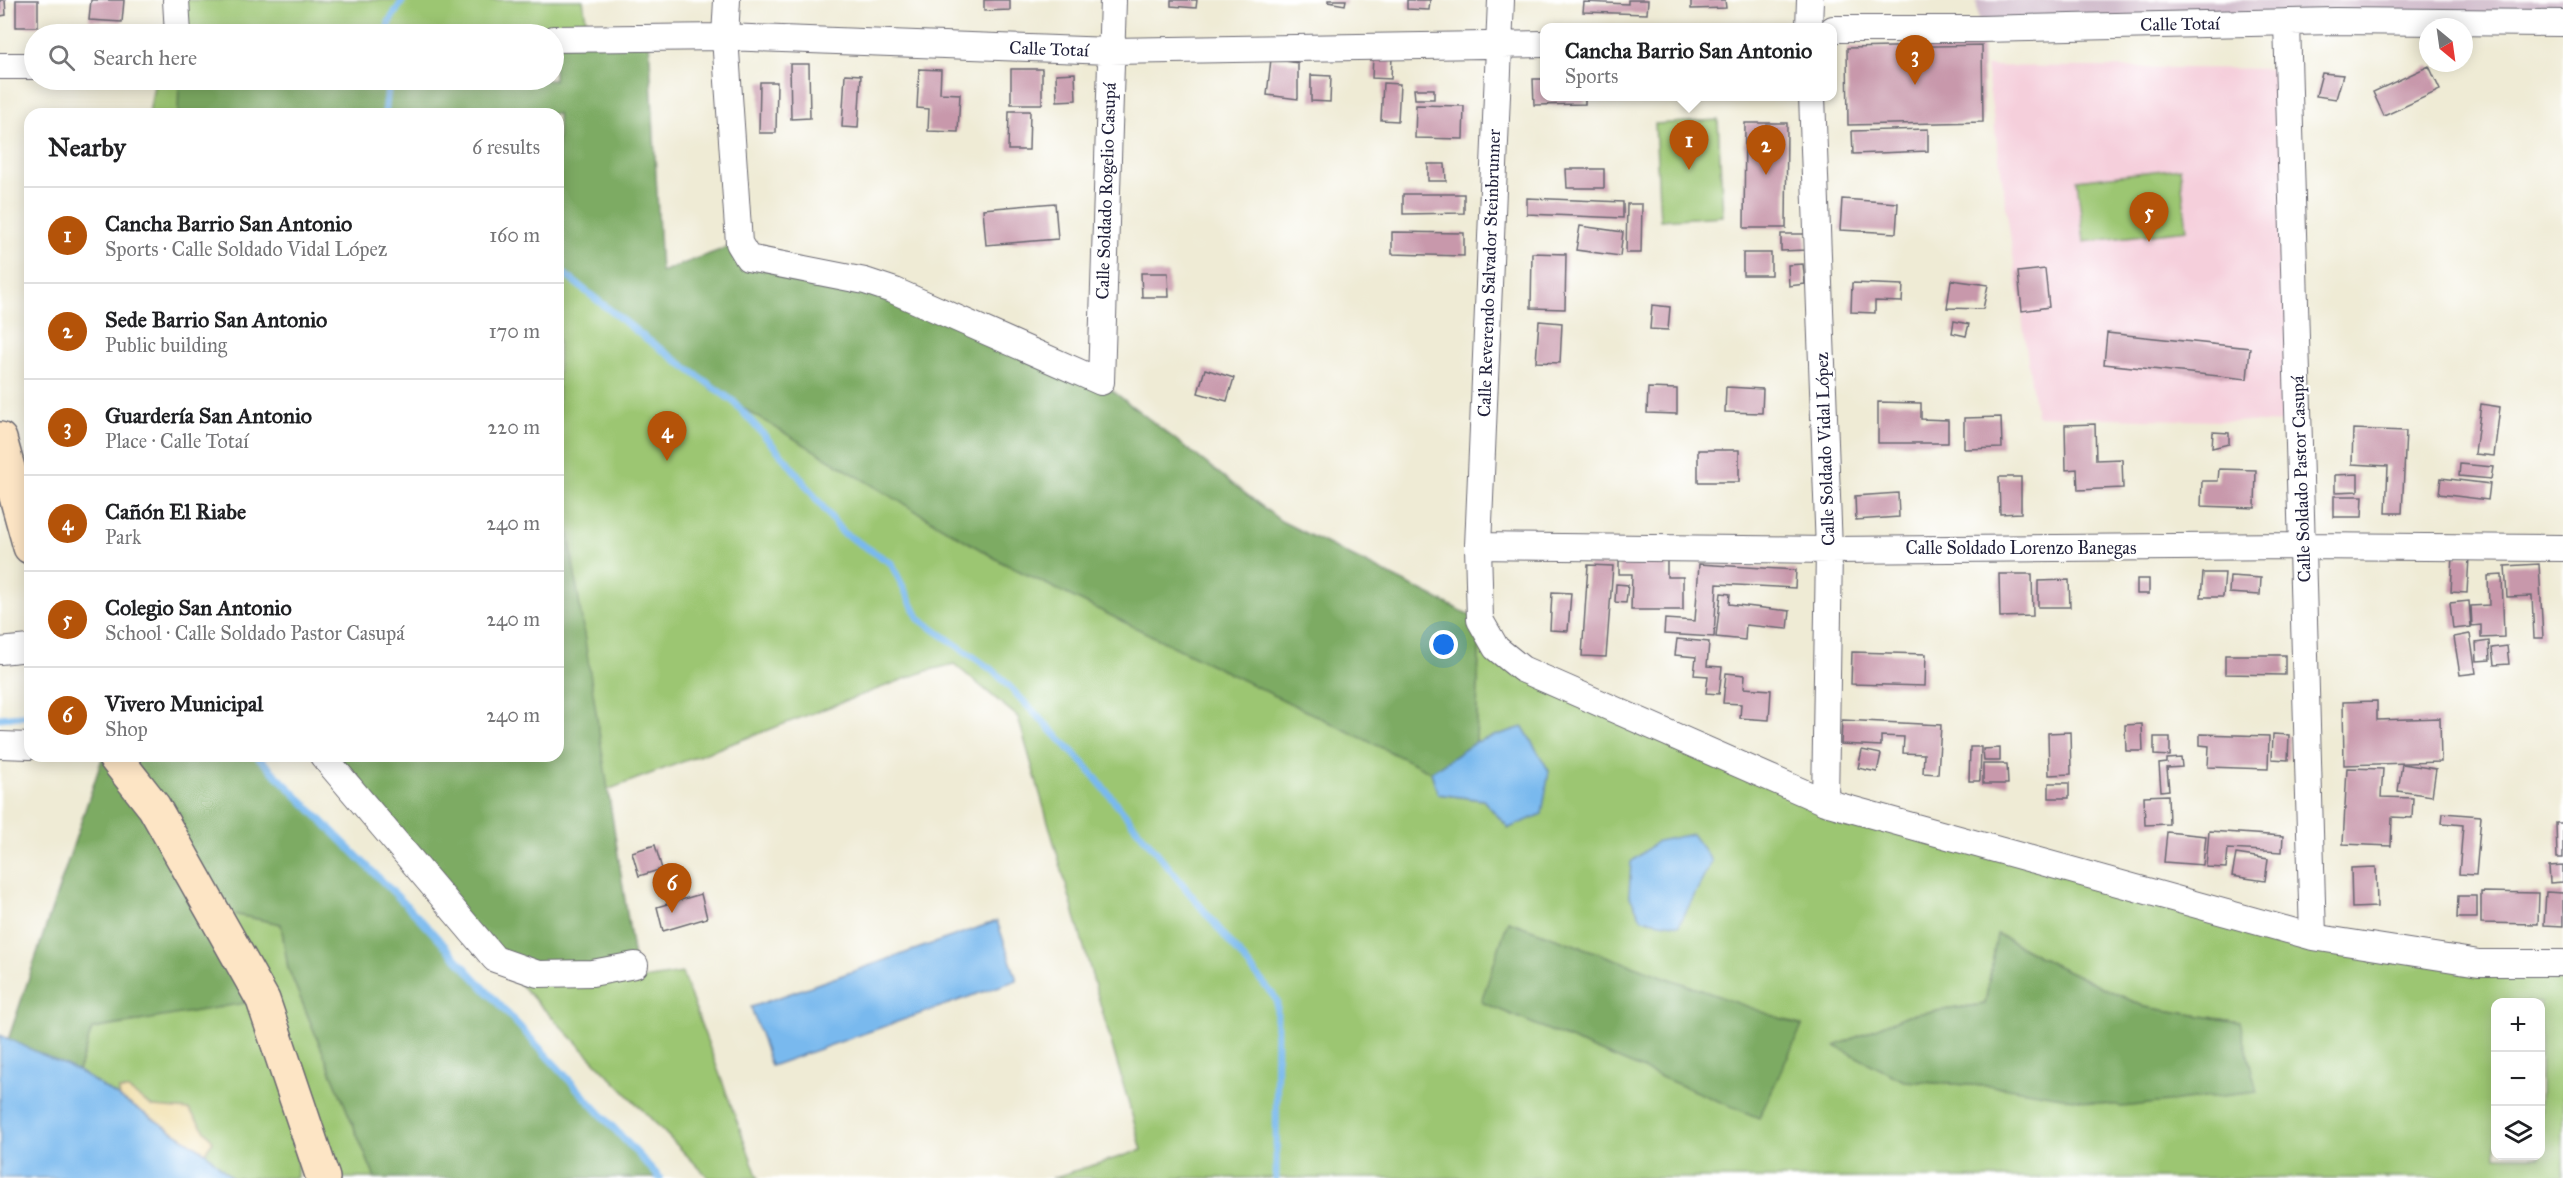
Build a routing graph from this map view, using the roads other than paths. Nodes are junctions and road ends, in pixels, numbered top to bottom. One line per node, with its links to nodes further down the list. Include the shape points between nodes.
1 (176, 0): 9 (street)
2 (727, 0): 11 (street)
3 (1113, 0): 15 (street, Calle Soldado Rogelio Casupá)
4 (1501, 0): 14 (street, Calle Reverendo Salvador Steinbrunner)
5 (1810, 0): 7 (street)
6 (2287, 22): 8 (street, Calle Totaí); 10 (street, Calle Totaí); 22 (street, Calle Soldado Pastor Casupá)
7 (1809, 23)
8 (2563, 23)
9 (177, 24)
10 (1837, 29)
11 (725, 37): 12 (street, Calle Totaí); 15 (street, Calle Totaí); 15 (street, Calle Soldado Rogelio Casupá, via 739,243 748,258 865,281 895,291 1101,382)
12 (564, 39)
13 (1540, 44): 14 (street, Calle Totaí)
14 (1499, 46): 15 (street, Calle Totaí); 21 (street, Calle Reverendo Salvador Steinbrunner)
15 (1110, 51)
16 (0, 66): 17 (street)
17 (24, 66)
18 (1812, 101): 24 (street, Calle Soldado Vidal López)
19 (0, 439): 20 (main road)
20 (24, 525)
21 (1478, 546): 24 (street, Calle Soldado Lorenzo Banegas); 31 (street, Calle Reverendo Salvador Steinbrunner, via 1480,620 1496,648 1522,669)
22 (2303, 546): 23 (street, Calle Soldado Lorenzo Banegas); 24 (street, Calle Soldado Lorenzo Banegas); 32 (street, Calle Soldado Pastor Casupá)
23 (2563, 548)
24 (1829, 550): 31 (street, Calle Soldado Vidal López)
25 (24, 649): 26 (street)
26 (0, 651)
27 (0, 745): 28 (street)
28 (24, 746)
29 (119, 762): 35 (main road, via 154,807 263,1000)
30 (328, 762): 34 (street, via 495,959 538,974 592,973)
31 (1825, 802): 32 (street, Calle Reverendo Salvador Steinbrunner)
32 (2313, 937): 33 (street, Calle Reverendo Salvador Steinbrunner, via 2479,963)
33 (2563, 963)
34 (634, 965)
35 (323, 1178)

